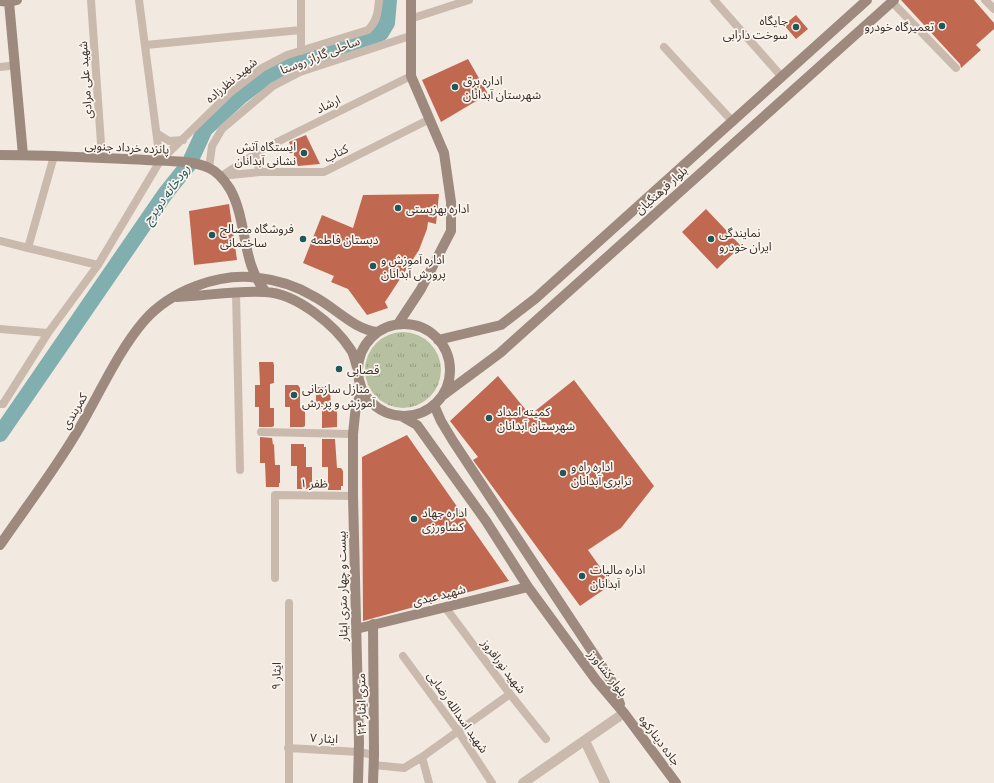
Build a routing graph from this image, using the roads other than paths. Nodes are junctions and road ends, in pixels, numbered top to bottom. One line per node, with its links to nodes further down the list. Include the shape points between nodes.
1 (91, 0): 32 (street, شهید علی مرادی)
2 (139, 0): 16 (street)
3 (301, 0): 14 (street)
4 (379, 0): 18 (street, شهید نظرزاده, via 378,15 368,30)
5 (410, 0): 13 (main road)
6 (469, 0): 13 (street)
7 (714, 0): 22 (street)
8 (867, 0): 22 (main road, بلوار فرهنگیان)
9 (985, 0): 12 (street)
10 (8, 1): 19 (main road); 30 (main road)
11 (893, 1): 20 (street); 25 (main road, بلوار فرهنگیان)
12 (994, 9)
13 (410, 20): 15 (main road)
14 (301, 30): 16 (street); 18 (street)
15 (410, 36): 21 (main road); 34 (street, ساحلی گاراژ روستا, via 300,72 273,86 222,129 212,146)
16 (146, 45): 26 (street)
17 (664, 46): 24 (street)
18 (301, 51): 27 (street, شهید نظرزاده, via 262,68 231,92)
19 (5, 66): 30 (main road)
20 (956, 68)
21 (411, 76): 23 (main road); 28 (street, ارشاد)
22 (782, 77): 24 (main road, بلوار فرهنگیان)
23 (430, 119): 35 (street, کتاب, via 324,172); 44 (main road, via 444,153 449,179 451,231 422,289)
24 (735, 120): 25 (main road); 48 (main road, بلوار فرهنگیان, via 536,298 501,325)
25 (748, 130): 51 (main road, بلوار فرهنگیان, via 500,353)
26 (158, 134): 27 (street, via 169,141); 33 (street)
27 (183, 140): 33 (street, شهید نظرزاده)
28 (255, 154): 35 (street); 36 (street, ارشاد)
29 (0, 155): 30 (main road, پانزده خرداد جنوبی)
30 (19, 155): 31 (main road, پانزده خرداد جنوبی)
31 (54, 156): 32 (main road, پانزده خرداد جنوبی); 38 (street)
32 (102, 158): 33 (main road, پانزده خرداد جنوبی)
33 (160, 161): 34 (main road, پانزده خرداد جنوبی, via 198,164); 39 (street, شهید نظرزاده)
34 (209, 168): 36 (main road, پانزده خرداد جنوبی)
35 (260, 172): 36 (street, کتاب)
36 (220, 176): 40 (main road, پانزده خرداد جنوبی, via 239,210 251,264)
37 (0, 241): 38 (street)
38 (28, 248): 39 (street)
39 (98, 265): 47 (street, شهید نظرزاده)
40 (257, 277): 42 (main road, پانزده خرداد جنوبی); 43 (main road, کمربندی, via 213,280 192,287); 46 (main road, کمربندی, via 294,286 367,331)
41 (236, 292): 42 (main road, کمربندی); 43 (main road, کمربندی); 57 (street)
42 (266, 292): 49 (main road, کمربندی, via 284,296 328,322 352,351)
43 (175, 297): 63 (main road, کمربندی, via 163,303 143,322 128,343 76,434)
44 (398, 324): 46 (main road); 48 (main road, via 420,327)
45 (0, 329): 47 (street)
46 (378, 332): 49 (main road, via 365,345)
47 (48, 333): 52 (street, شهید نظرزاده, via 3,404)
48 (438, 340): 51 (main road, via 449,361 450,373)
49 (358, 373): 50 (main road)
50 (363, 390): 54 (main road, via 378,408 389,414); 56 (main road, بیست و چهار متری ایثار, via 356,405)
51 (442, 396): 53 (main road)
52 (0, 404)
53 (434, 405): 54 (main road, via 418,413); 58 (main road, بلوار کشاورز, via 446,430)
54 (401, 416): 60 (main road, بلوار کشاورز, via 417,425)
55 (261, 432): 56 (street)
56 (353, 434): 59 (main road, بیست و چهار متری ایثار)
57 (240, 470)
58 (485, 488): 60 (main road, via 486,495 482,500); 61 (main road, بلوار کشاورز)
59 (352, 496): 64 (street, ظفر ۱, via 275,495); 69 (main road, بیست و چهار متری ایثار)
60 (470, 499): 62 (main road, بلوار کشاورز)
61 (497, 507): 62 (main road, via 487,505 483,508); 72 (main road, بلوار کشاورز, via 610,680)
62 (486, 521): 65 (main road, بلوار کشاورز)
63 (0, 545)
64 (275, 578)
65 (528, 587): 67 (main road, شهید عبدی); 72 (main road, بلوار کشاورز, via 596,680)
66 (289, 603): 76 (street, ایثار ۹)
67 (445, 607): 68 (main road, شهید عبدی); 71 (street, شهید نورافروز)
68 (373, 624): 69 (main road, شهید عبدی); 78 (main road, ۲۴ متری ایثار)
69 (356, 628): 77 (main road, بیست و چهار متری ایثار)
70 (403, 656): 73 (street, شهید اسدالله رضایی)
71 (510, 694): 73 (street); 74 (street, شهید نورافروز)
72 (624, 713): 75 (street); 87 (main road, جاده دینارکوه)
73 (458, 731): 79 (street); 84 (street, شهید اسدالله رضایی)
74 (546, 739)
75 (585, 741): 85 (street); 86 (street)
76 (288, 748): 77 (street, ایثار ۷); 80 (street, ایثار ۹)
77 (359, 752): 78 (main road, via 371,750); 78 (main road, via 372,759); 81 (main road, بیست و چهار متری ایثار)
78 (374, 755): 79 (street, via 404,768); 82 (main road, ۲۴ متری ایثار)
79 (422, 757): 83 (street)
80 (289, 783)
81 (358, 783)
82 (373, 783)
83 (429, 783)
84 (492, 783)
85 (523, 783)
86 (605, 783)
87 (676, 783)

